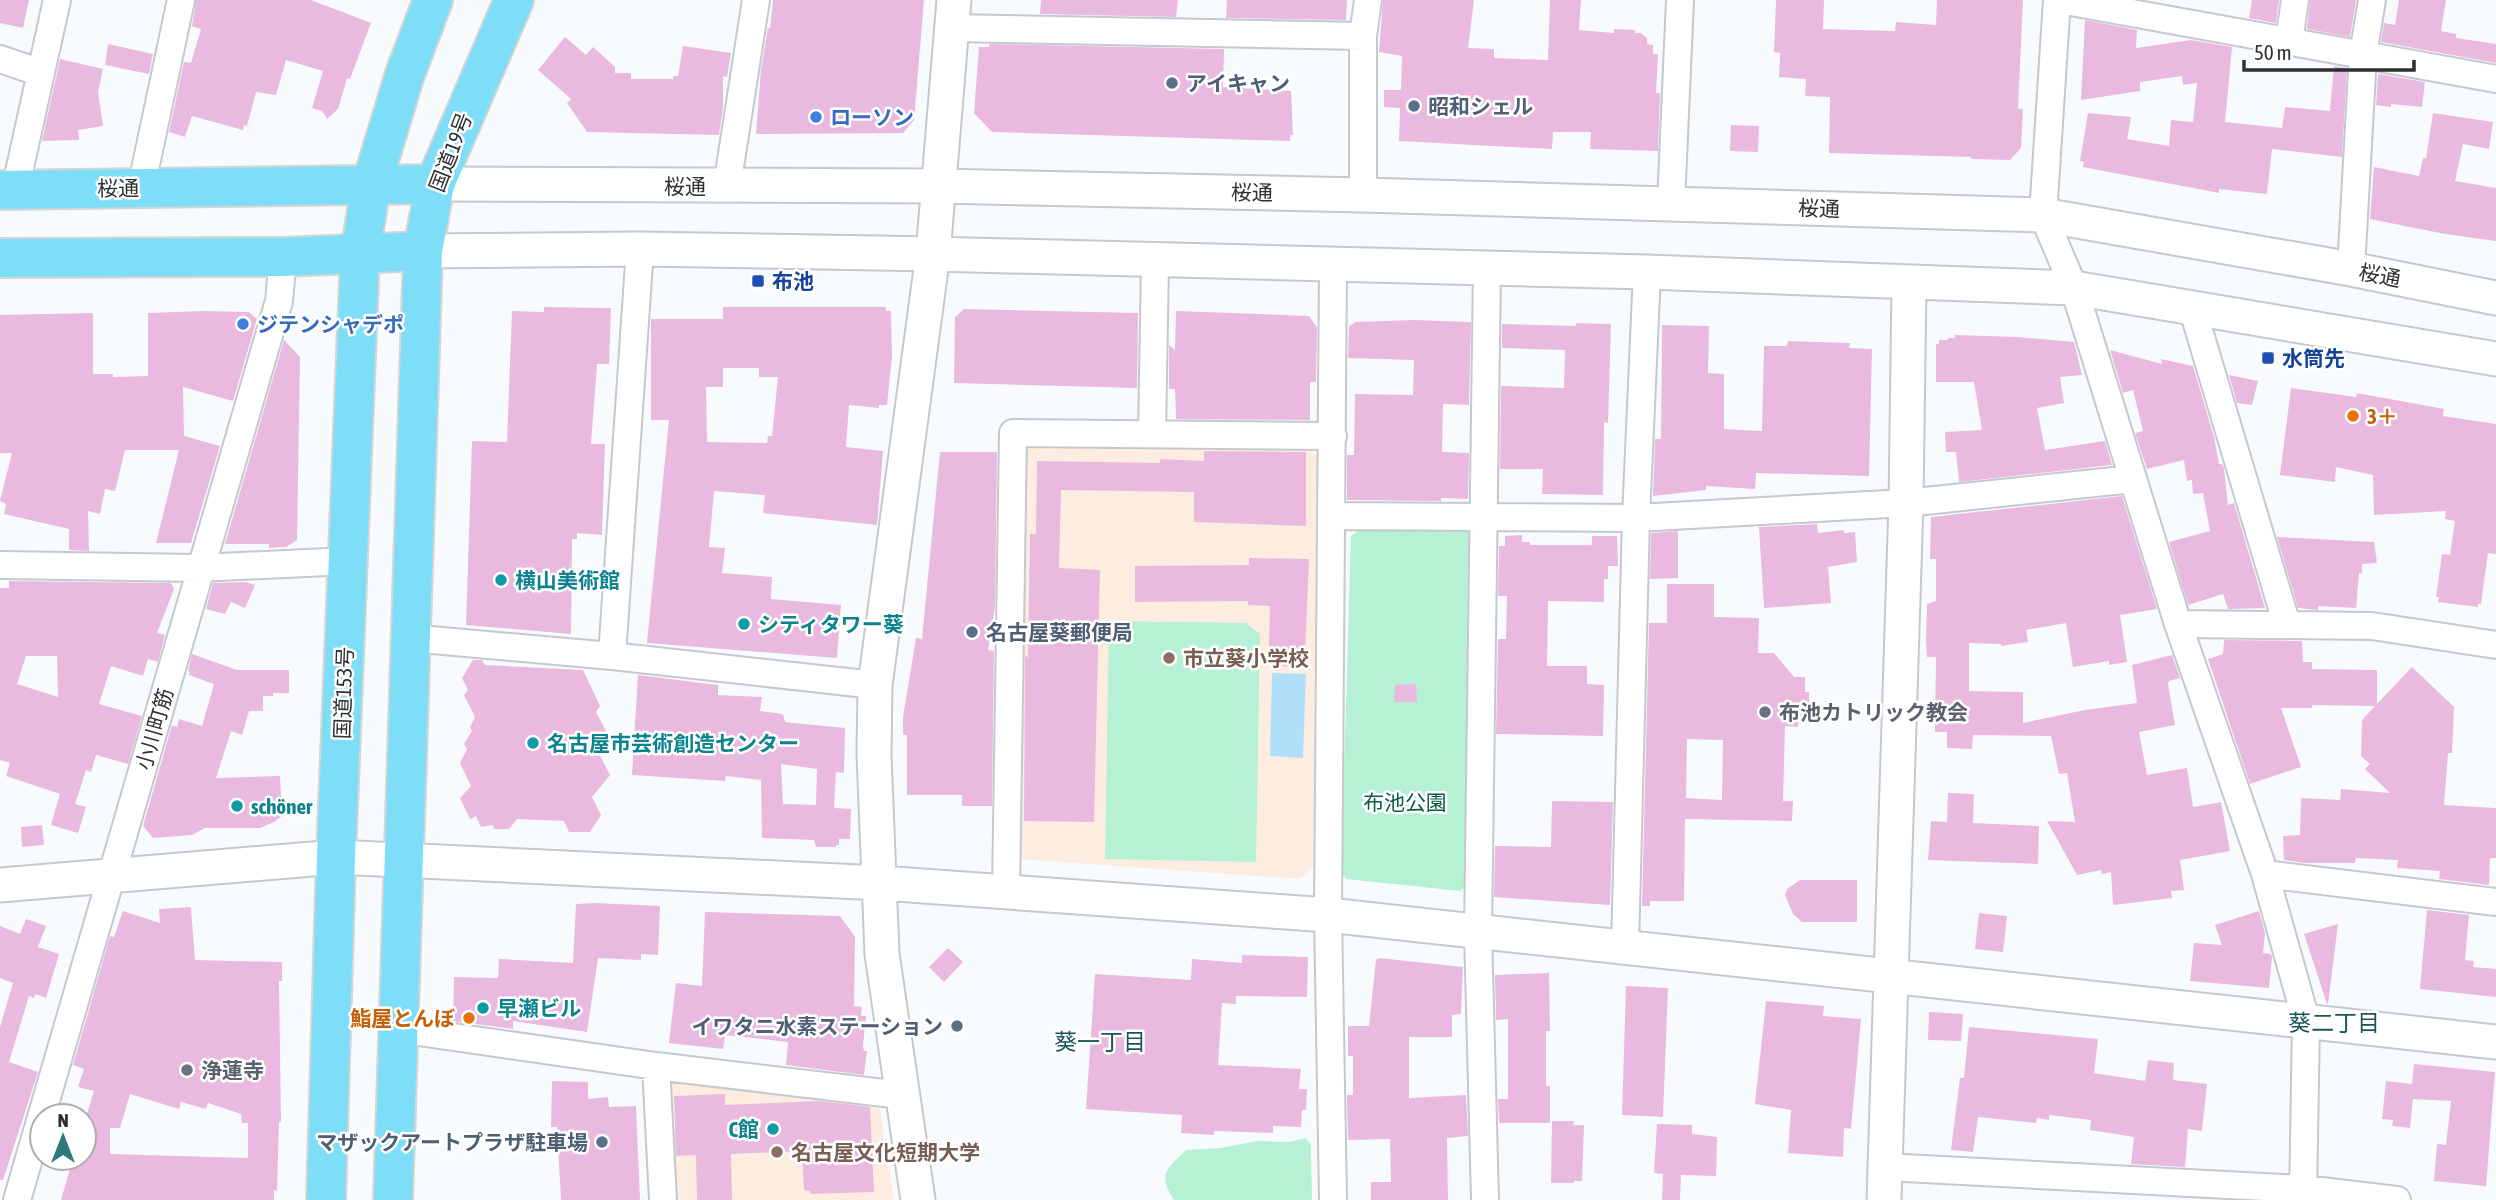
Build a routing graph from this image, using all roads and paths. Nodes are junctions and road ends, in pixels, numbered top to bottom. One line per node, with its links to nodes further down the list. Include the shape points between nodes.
1 (57, 0): 16 (street)
2 (181, 0): 22 (street)
3 (432, 0): 19 (highway)
4 (514, 0): 18 (highway, 国道19号)
5 (756, 0): 20 (street)
6 (1368, 0): 12 (street)
7 (1680, 0): 25 (street)
8 (2058, 0): 13 (street); 26 (street)
9 (2295, 0): 13 (street)
10 (2372, 0): 14 (street)
11 (953, 14): 12 (street); 21 (street)
12 (1363, 36): 24 (street)
13 (2289, 41): 14 (street)
14 (2363, 55): 17 (street); 36 (street)
15 (0, 59): 16 (street)
16 (41, 73): 23 (street)
17 (2496, 79)
18 (435, 184): 19 (highway, 桜通); 20 (street, 桜通); 28 (highway, 国道19号)
19 (371, 186): 22 (highway, 桜通); 29 (highway, 国道153号)
20 (727, 186): 21 (street, 桜通)
21 (939, 186): 24 (street, 桜通); 30 (street)
22 (141, 188): 23 (highway, 桜通)
23 (8, 190)
24 (1363, 195): 25 (street, 桜通)
25 (1671, 204): 26 (street, 桜通)
26 (2043, 215): 36 (street, 桜通); 39 (street)
27 (640, 249): 28 (street); 30 (street); 57 (street)
28 (423, 251): 29 (highway); 55 (highway)
29 (360, 254): 31 (highway); 50 (highway, 国道153号)
30 (933, 254): 33 (street); 58 (street)
31 (283, 257): 32 (highway); 52 (street, 小川町筋, via 279,301)
32 (0, 258)
33 (1155, 260): 34 (street); 43 (street)
34 (1333, 265): 35 (street); 44 (street)
35 (1487, 268): 37 (street); 48 (street)
36 (2351, 269): 40 (street, 桜通)
37 (1647, 272): 38 (street); 49 (street)
38 (1909, 282): 39 (street); 46 (street)
39 (2074, 289): 41 (street); 45 (street)
40 (2496, 298)
41 (2192, 307): 42 (street); 54 (street)
42 (2496, 359)
43 (1152, 434): 44 (street); 65 (street, via 1013,433)
44 (1333, 436): 47 (street)
45 (2133, 479): 46 (street); 53 (street)
46 (1906, 503): 49 (street); 70 (street)
47 (1333, 516): 48 (street); 67 (street)
48 (1483, 516): 49 (street); 68 (street)
49 (1636, 518): 69 (street)
50 (348, 561): 52 (street); 59 (highway, 国道153号)
51 (0, 565): 52 (street)
52 (200, 568): 62 (street, 小川町筋)
53 (2178, 624): 54 (street); 61 (street)
54 (2287, 625): 56 (street, via 2372,626)
55 (409, 639): 57 (street); 60 (highway)
56 (2496, 645)
57 (612, 656): 58 (street)
58 (875, 685): 63 (street)
59 (336, 857): 60 (street); 62 (street); 79 (highway, 国道153号)
60 (405, 859): 63 (street); 72 (highway)
61 (2265, 874): 66 (street); 71 (street)
62 (113, 877): 64 (street); 78 (street, 小川町筋)
63 (881, 883): 65 (street); 75 (street, via 881,954)
64 (0, 886)
65 (1006, 892): 67 (street)
66 (2496, 902)
67 (1328, 915): 68 (street); 83 (street)
68 (1478, 932): 69 (street); 84 (street)
69 (1625, 948): 70 (street)
70 (1890, 978): 71 (street); 76 (street)
71 (2306, 1020): 73 (street); 77 (street)
72 (398, 1029): 74 (street); 80 (highway)
73 (2496, 1042)
74 (656, 1066): 75 (street); 81 (street)
75 (901, 1095): 82 (street)
76 (1885, 1167): 77 (street); 85 (street)
77 (2304, 1195): 86 (street)
78 (17, 1200)
79 (326, 1200)
80 (393, 1200)
81 (663, 1200)
82 (918, 1200)
83 (1333, 1200)
84 (1485, 1200)
85 (1884, 1200)
86 (2397, 1200)

